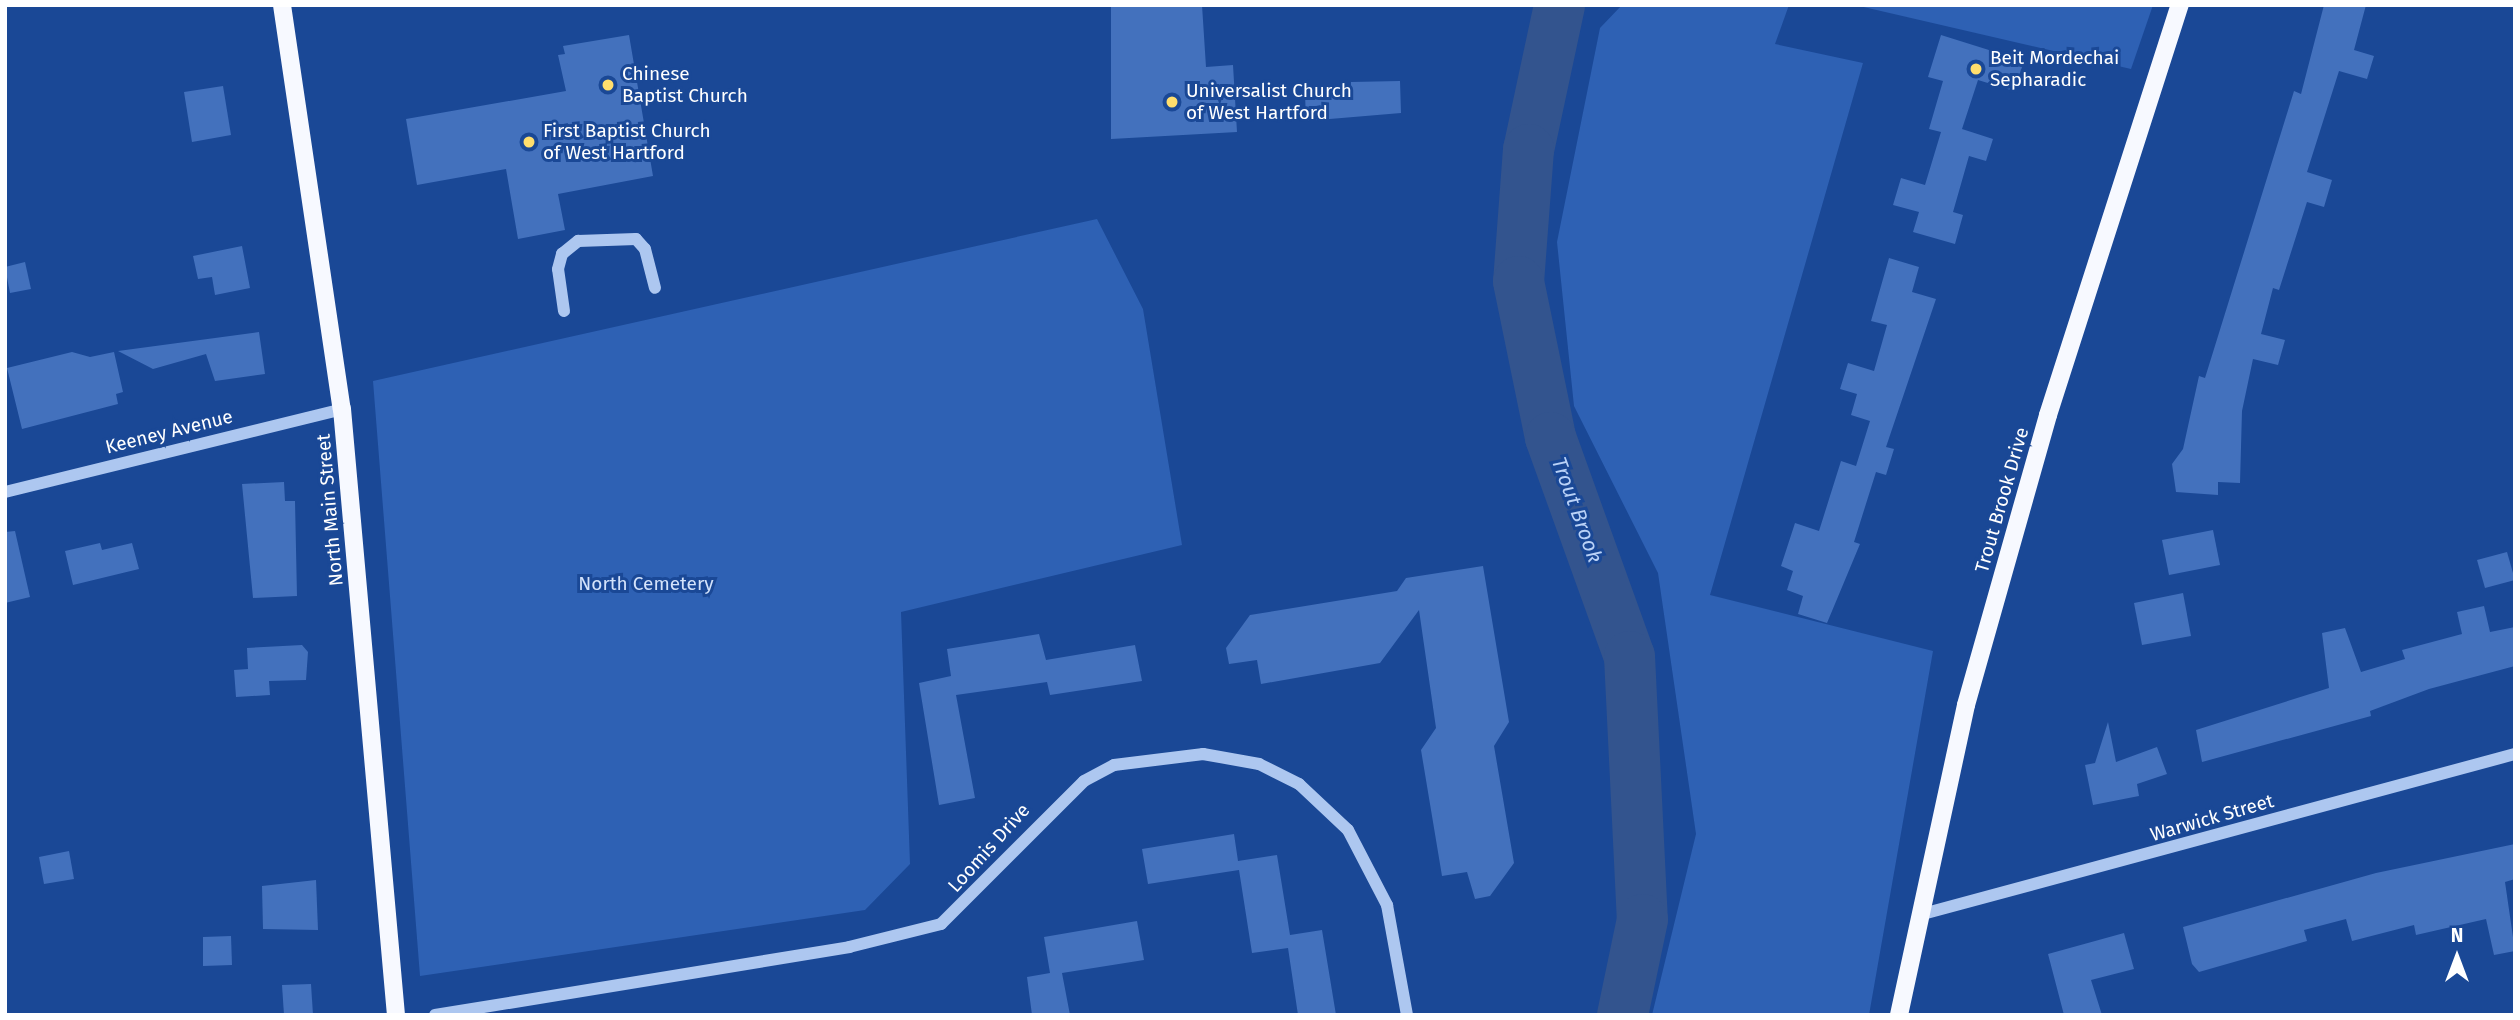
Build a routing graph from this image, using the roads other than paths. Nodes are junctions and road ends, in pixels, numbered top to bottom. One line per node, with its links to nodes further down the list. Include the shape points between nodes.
1 (282, 5): 5 (main road, North Main Street)
2 (2180, 5): 8 (main road, Trout Brook Drive, via 2045,428 1966,705)
3 (655, 288): 4 (street, via 645,249 636,239 578,241 562,254 558,270)
4 (564, 311)
5 (342, 409): 6 (street, Keeney Avenue); 9 (main road, North Main Street)
6 (5, 492)
7 (2515, 754): 8 (street, Warwick Street)
8 (1919, 915): 12 (main road, Trout Brook Drive)
9 (396, 1015)
10 (435, 1015): 11 (street, Loomis Drive, via 849,947 942,924 1084,781 1114,765 1203,754 1259,764 1299,784 1348,830 1387,905)
11 (1407, 1015)
12 (1899, 1015)

